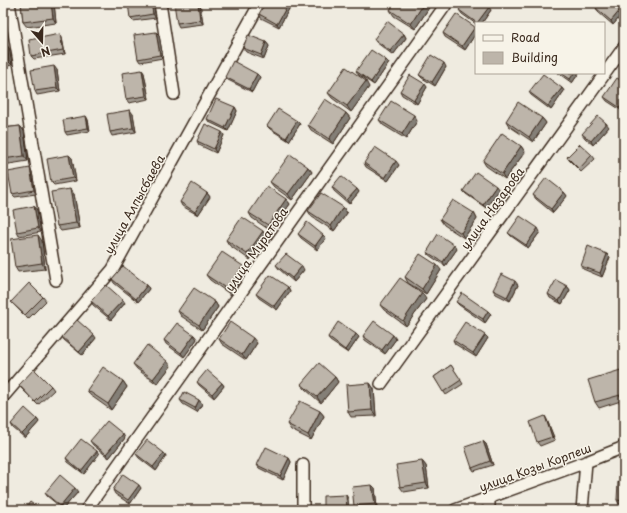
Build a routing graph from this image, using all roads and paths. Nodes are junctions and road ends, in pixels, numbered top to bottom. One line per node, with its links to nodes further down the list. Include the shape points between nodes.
1 (9, 3): 9 (street)
2 (160, 3): 8 (street)
3 (260, 3): 11 (street, улица Алпысбаева, via 113,269)
4 (447, 3): 16 (street, улица Муратова)
5 (624, 47): 6 (street, улица Назарова)
6 (605, 73)
7 (605, 74): 10 (street, улица Назарова)
8 (174, 94)
9 (56, 280)
10 (381, 384)
11 (3, 397)
12 (624, 447): 13 (street, улица Козы Корпеш)
13 (586, 462): 15 (street, улица Козы Корпеш); 20 (street)
14 (303, 465): 17 (street)
15 (489, 497): 18 (street, улица Козы Корпеш); 19 (street)
16 (86, 510)
17 (303, 510)
18 (455, 510)
19 (489, 510)
20 (582, 510)

